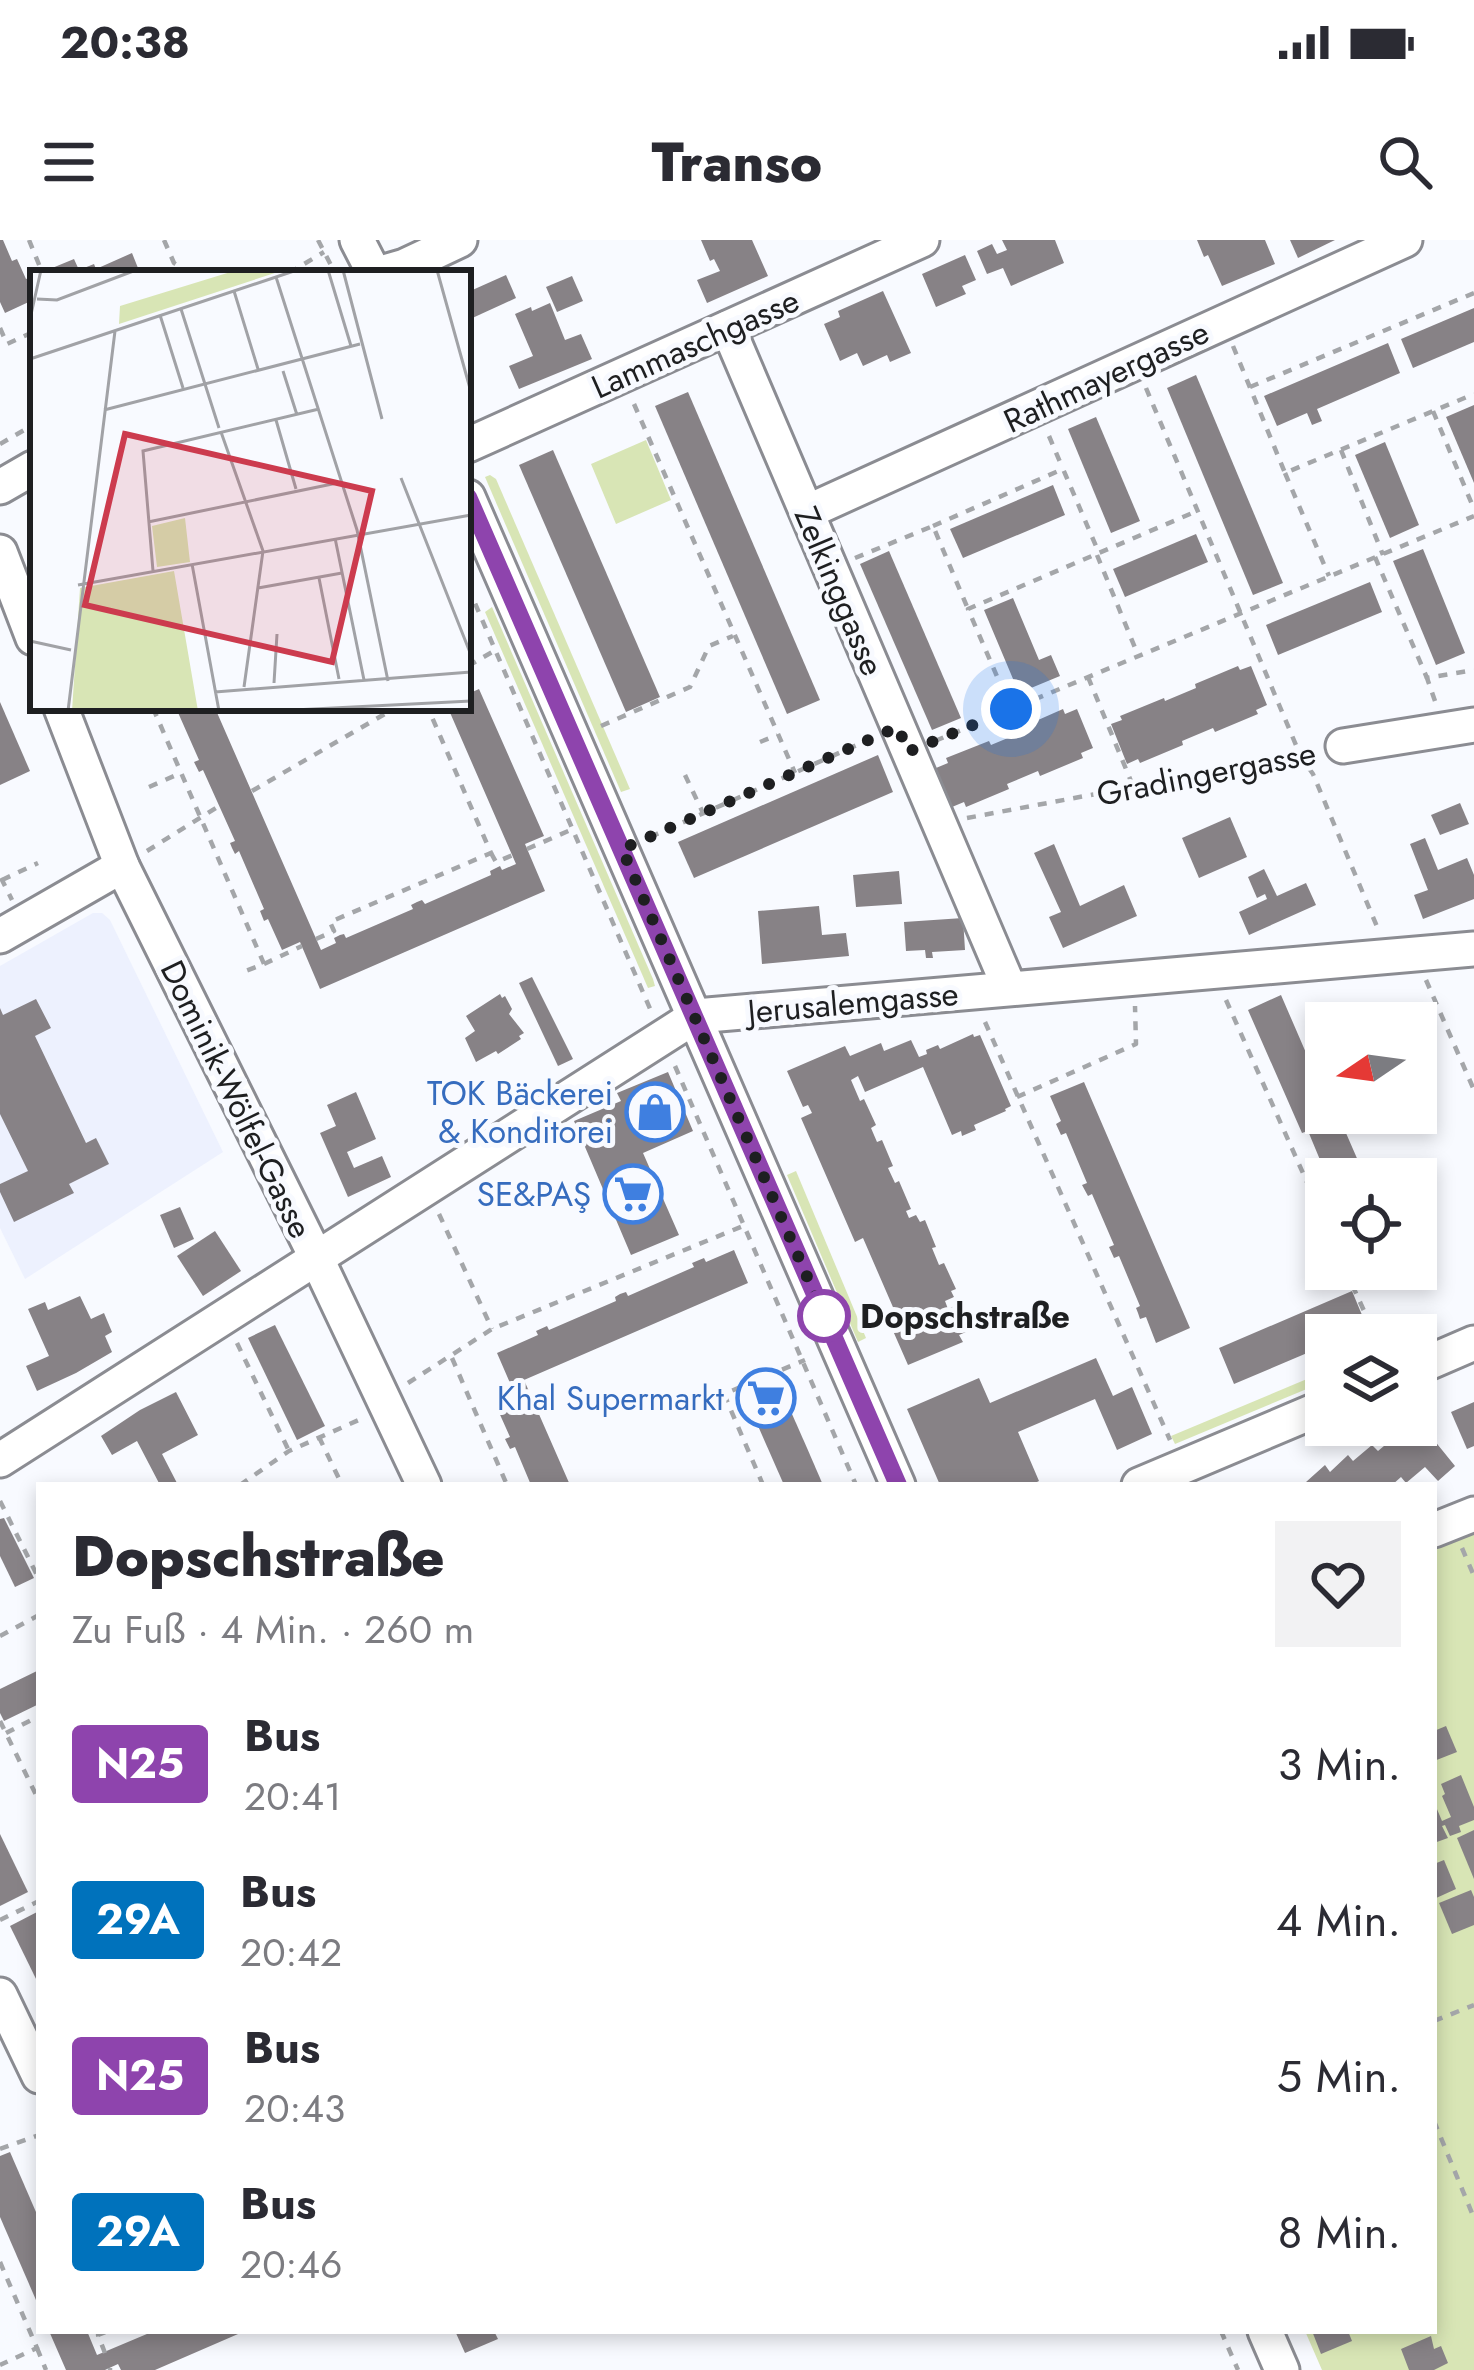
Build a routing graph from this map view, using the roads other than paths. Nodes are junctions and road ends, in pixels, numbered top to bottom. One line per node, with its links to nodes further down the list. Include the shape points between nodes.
1 (357, 240): 5 (street)
2 (460, 240): 6 (street)
3 (922, 240): 7 (street, Lammaschgasse)
4 (1405, 240): 12 (street, Rathmayergasse)
5 (376, 270)
6 (390, 270)
7 (728, 328): 8 (street, Lammaschgasse); 12 (street, Zelkinggasse)
8 (471, 444)
9 (30, 470): 10 (street)
10 (0, 487)
11 (471, 504): 22 (street)
12 (807, 512): 21 (street, Zelkinggasse)
13 (0, 552): 14 (street)
14 (30, 630)
15 (62, 711): 18 (street, Dominik-Wölfel-Gasse)
16 (1460, 728): 17 (street, Gradingergasse)
17 (1342, 746)
18 (122, 866): 19 (street); 23 (street, Dominik-Wölfel-Gasse)
19 (8, 922)
20 (1474, 950): 21 (street, Jerusalemgasse)
21 (1009, 988): 22 (street, Jerusalemgasse)
22 (696, 1016): 23 (street, Jerusalemgasse); 29 (street)
23 (316, 1257): 27 (street, Jerusalemgasse); 28 (street, Dominik-Wölfel-Gasse)
24 (1474, 1343): 25 (street)
25 (1437, 1359)
26 (1305, 1415): 30 (street)
27 (0, 1460)
28 (423, 1482)
29 (897, 1482)
30 (1145, 1482)
31 (1474, 1514): 32 (street)
32 (1437, 1529)
33 (0, 1995): 34 (street)
34 (36, 2069)
35 (1266, 2334): 36 (street)
36 (1282, 2370)

